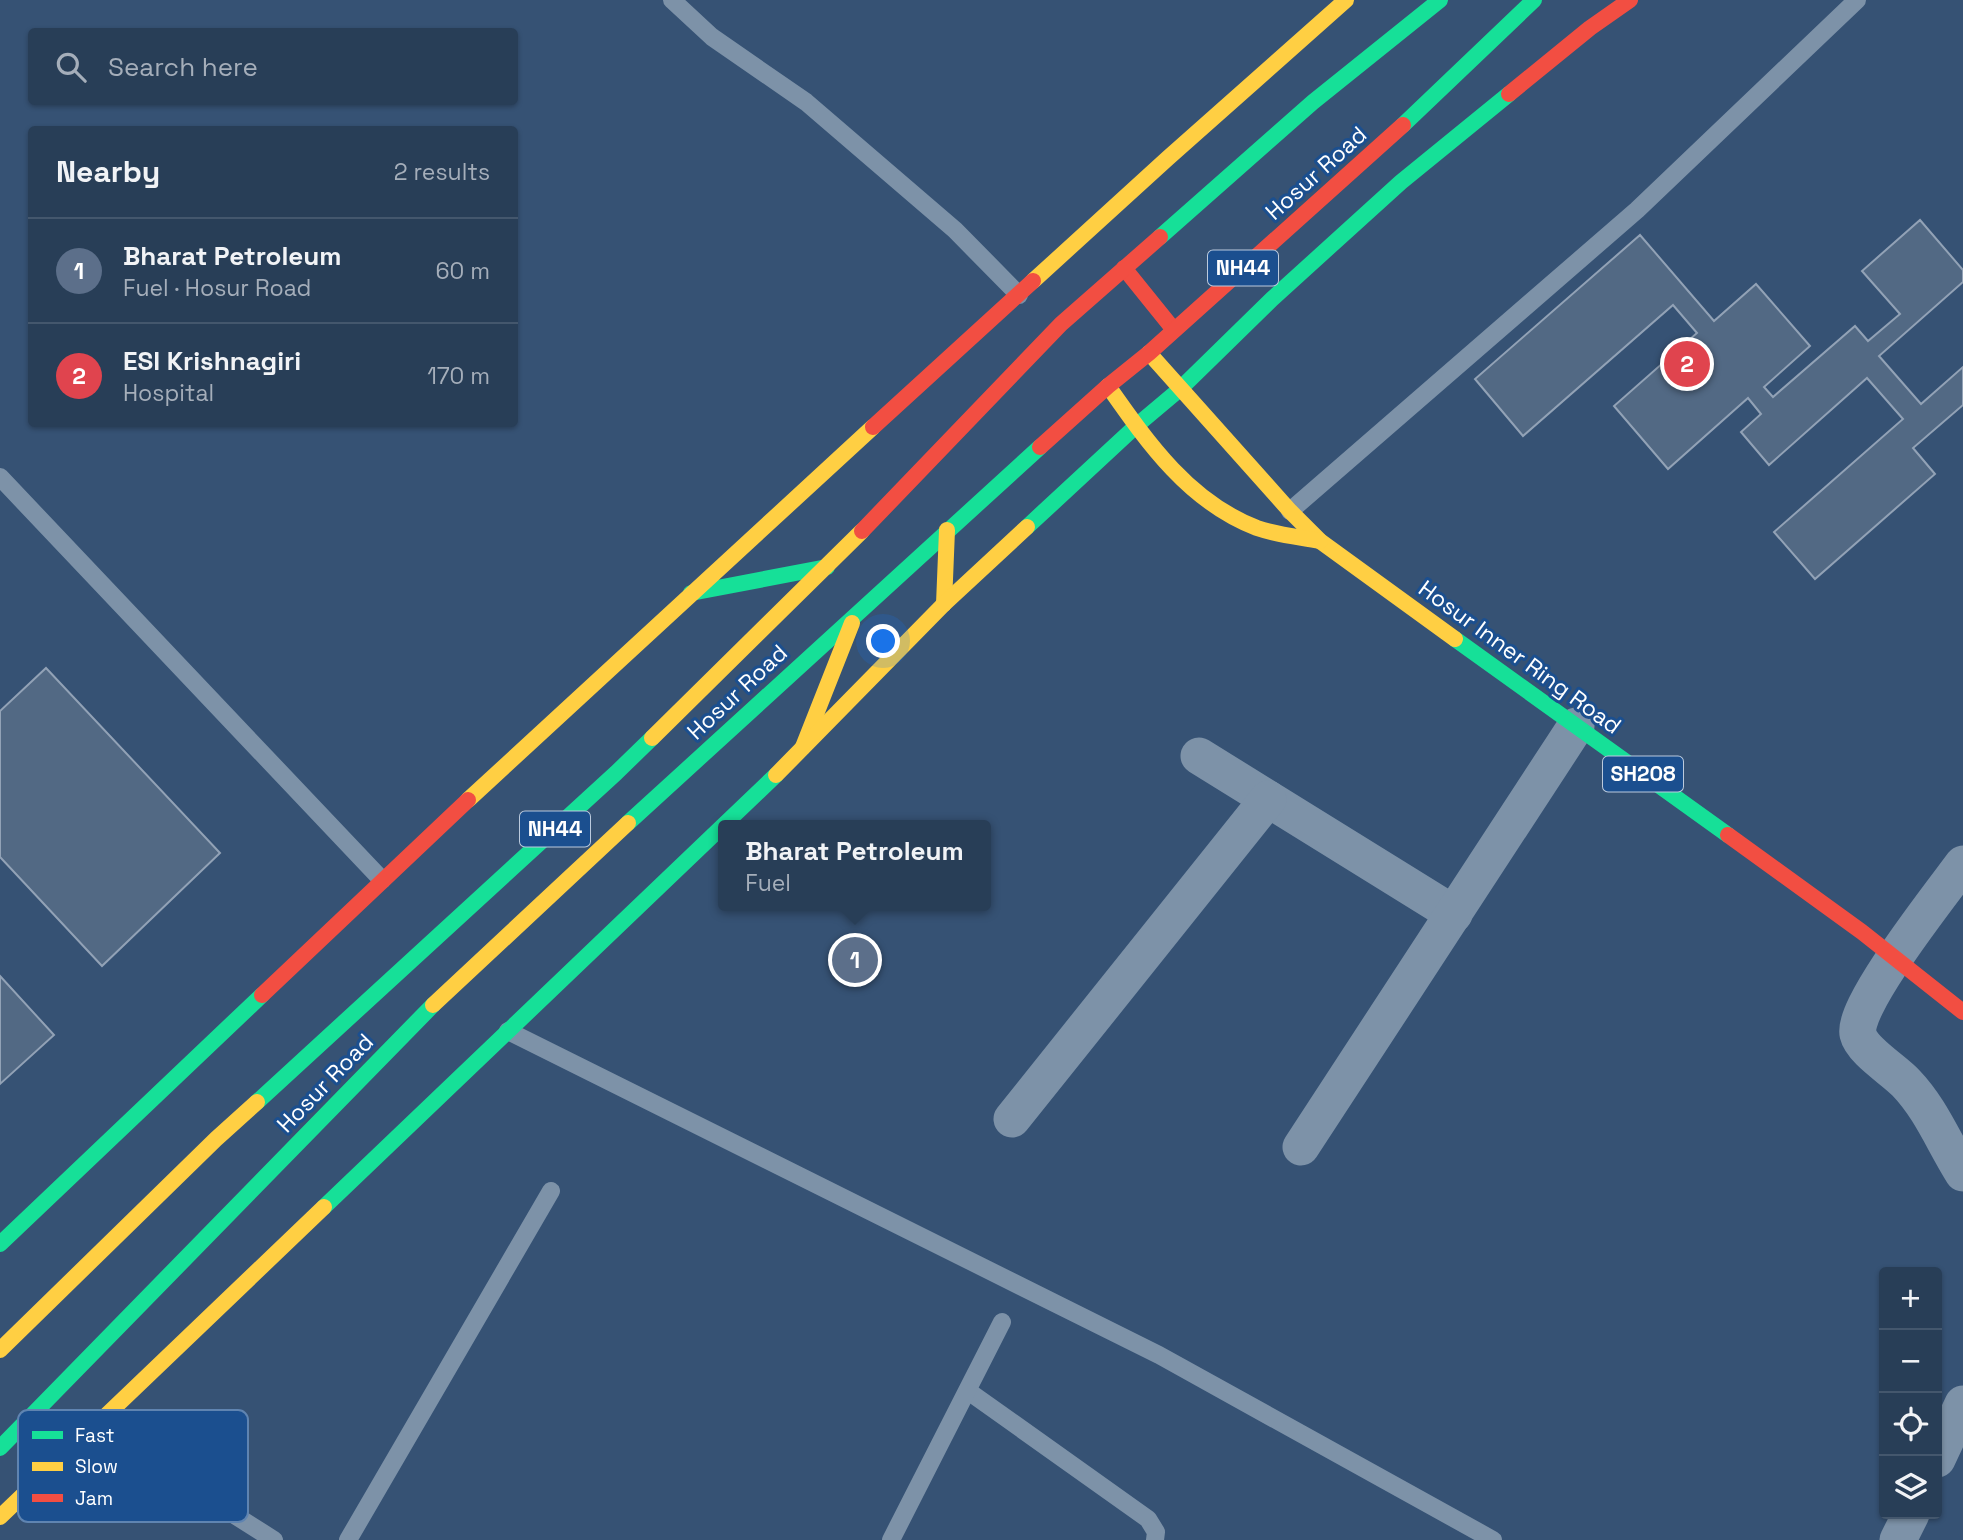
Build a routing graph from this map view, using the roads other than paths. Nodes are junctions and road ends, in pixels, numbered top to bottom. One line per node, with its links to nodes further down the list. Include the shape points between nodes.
1 (672, 0): 8 (lane, via 712,37 806,102 955,230)
2 (1346, 0): 8 (main road)
3 (1440, 0): 7 (main road, Hosur Road / NH44, via 1313,102)
4 (1534, 0): 9 (main road, Hosur Road / NH44, via 1378,149)
5 (1630, 0): 12 (main road, via 1401,182)
6 (1857, 0): 15 (lane, via 1637,210)
7 (1124, 268): 9 (main road); 18 (main road, Hosur Road / NH44, via 1061,324)
8 (1019, 295): 19 (main road)
9 (1174, 330): 10 (main road, Hosur Road / NH44)
10 (1149, 353): 11 (main road, Hosur Road / NH44); 12 (main road, Hosur Inner Ring Road / SH208)
11 (1108, 386): 13 (main road, Hosur Inner Ring Road / SH208); 16 (main road, Hosur Road / NH44)
12 (1180, 389): 13 (main road); 15 (main road, Hosur Inner Ring Road / SH208)
13 (1136, 426): 17 (main road, Hosur Inner Ring Road / SH208, via 1188,488 1209,502 1255,527); 20 (main road)
14 (0, 477): 29 (lane)
15 (1290, 511): 17 (main road, Hosur Inner Ring Road / SH208)
16 (947, 530): 20 (main road); 21 (main road, Hosur Road / NH44)
17 (1320, 541): 22 (main road, Hosur Inner Ring Road / SH208)
18 (827, 567): 19 (main road); 40 (main road, Hosur Road / NH44, via 616,773 216,1139)
19 (691, 593): 29 (main road)
20 (944, 604): 23 (main road)
21 (856, 615): 23 (main road); 43 (main road, Hosur Road / NH44, via 451,986)
22 (1576, 726): 30 (street); 31 (main road, Hosur Inner Ring Road / SH208)
23 (803, 747): 26 (main road)
24 (1199, 756): 25 (street)
25 (1268, 799): 30 (street); 34 (street)
26 (729, 820)
27 (718, 830): 33 (main road)
28 (1963, 864): 31 (street)
29 (382, 880): 38 (main road)
30 (1454, 914): 35 (street)
31 (1893, 957): 32 (main road, Hosur Inner Ring Road / SH208); 36 (street, via 1860,1018 1857,1033 1919,1097)
32 (1963, 1012)
33 (508, 1031): 44 (main road); 56 (lane, via 1159,1355)
34 (1012, 1119)
35 (1301, 1147)
36 (1963, 1172)
37 (551, 1191): 53 (lane)
38 (0, 1244)
39 (1002, 1322): 41 (lane)
40 (0, 1350)
41 (968, 1391): 54 (lane); 55 (lane, via 1148,1519)
42 (1963, 1404): 47 (street)
43 (37, 1410)
44 (111, 1410)
45 (18, 1430): 46 (main road, Hosur Road / NH44)
46 (0, 1448)
47 (1938, 1456)
48 (18, 1500): 49 (main road)
49 (0, 1517)
50 (1908, 1519): 57 (street)
51 (246, 1522): 52 (lane)
52 (274, 1540)
53 (348, 1540)
54 (891, 1540)
55 (1155, 1540)
56 (1493, 1540)
57 (1898, 1540)

